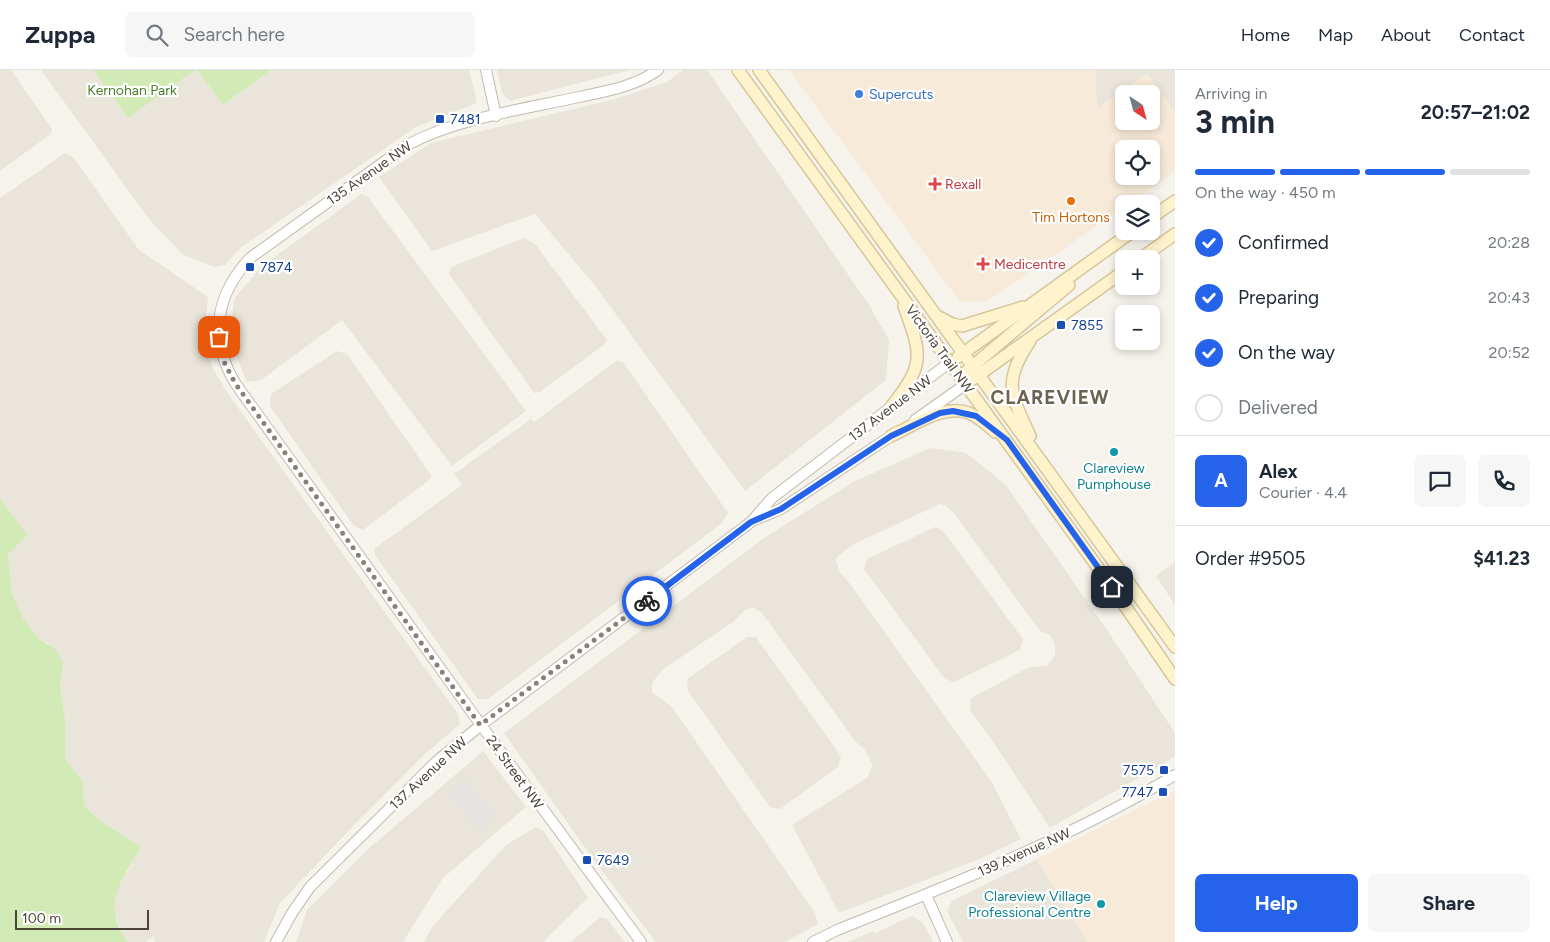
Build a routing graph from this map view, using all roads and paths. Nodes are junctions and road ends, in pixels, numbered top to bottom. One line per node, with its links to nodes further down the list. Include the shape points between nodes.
1 (486, 70): 5 (street)
2 (658, 70): 5 (street, 135 Avenue NW, via 628,86)
3 (738, 70): 12 (main road, Victoria Trail NW)
4 (759, 70): 14 (main road, Victoria Trail NW)
5 (496, 116): 15 (street, 135 Avenue NW, via 439,130 409,144 250,258 234,278 223,301)
6 (1175, 200): 7 (main road)
7 (1160, 211)
8 (1175, 234): 10 (main road)
9 (1119, 241): 13 (main road, 137 Avenue NW); 19 (main road)
10 (1153, 250)
11 (1115, 277): 16 (main road)
12 (899, 292): 18 (main road, Victoria Trail NW); 21 (main road, via 918,355 910,381)
13 (1034, 303): 14 (main road, via 962,326); 17 (main road, 137 Avenue NW)
14 (936, 315): 17 (main road, Victoria Trail NW)
15 (219, 324): 28 (street, 24 Street NW, via 220,348 235,383)
16 (1035, 334): 19 (main road); 24 (main road, via 1019,358 1011,385 1015,404)
17 (963, 353): 18 (main road, 137 Avenue NW); 19 (main road, Victoria Trail NW)
18 (950, 362): 20 (main road, Victoria Trail NW); 21 (street, 137 Avenue NW)
19 (976, 370): 20 (main road, via 968,370); 24 (main road, Victoria Trail NW)
20 (966, 384): 22 (street, 137 Avenue NW); 23 (main road, Victoria Trail NW)
21 (891, 407): 25 (street, 137 Avenue NW, via 772,498)
22 (891, 436): 23 (main road, via 940,413 953,411 976,416); 25 (street, 137 Avenue NW, via 781,509)
23 (1007, 440): 27 (main road, Victoria Trail NW)
24 (1040, 458): 26 (main road, Victoria Trail NW)
25 (751, 522): 28 (street, 137 Avenue NW)
26 (1175, 647)
27 (1175, 679)
28 (480, 725): 31 (street, 137 Avenue NW, via 437,762 310,887); 32 (street, 24 Street NW)
29 (1175, 775): 30 (street, 139 Avenue NW, via 1042,846)
30 (926, 895): 33 (street, 139 Avenue NW); 34 (street)
31 (276, 942)
32 (641, 942)
33 (813, 942)
34 (947, 942)

